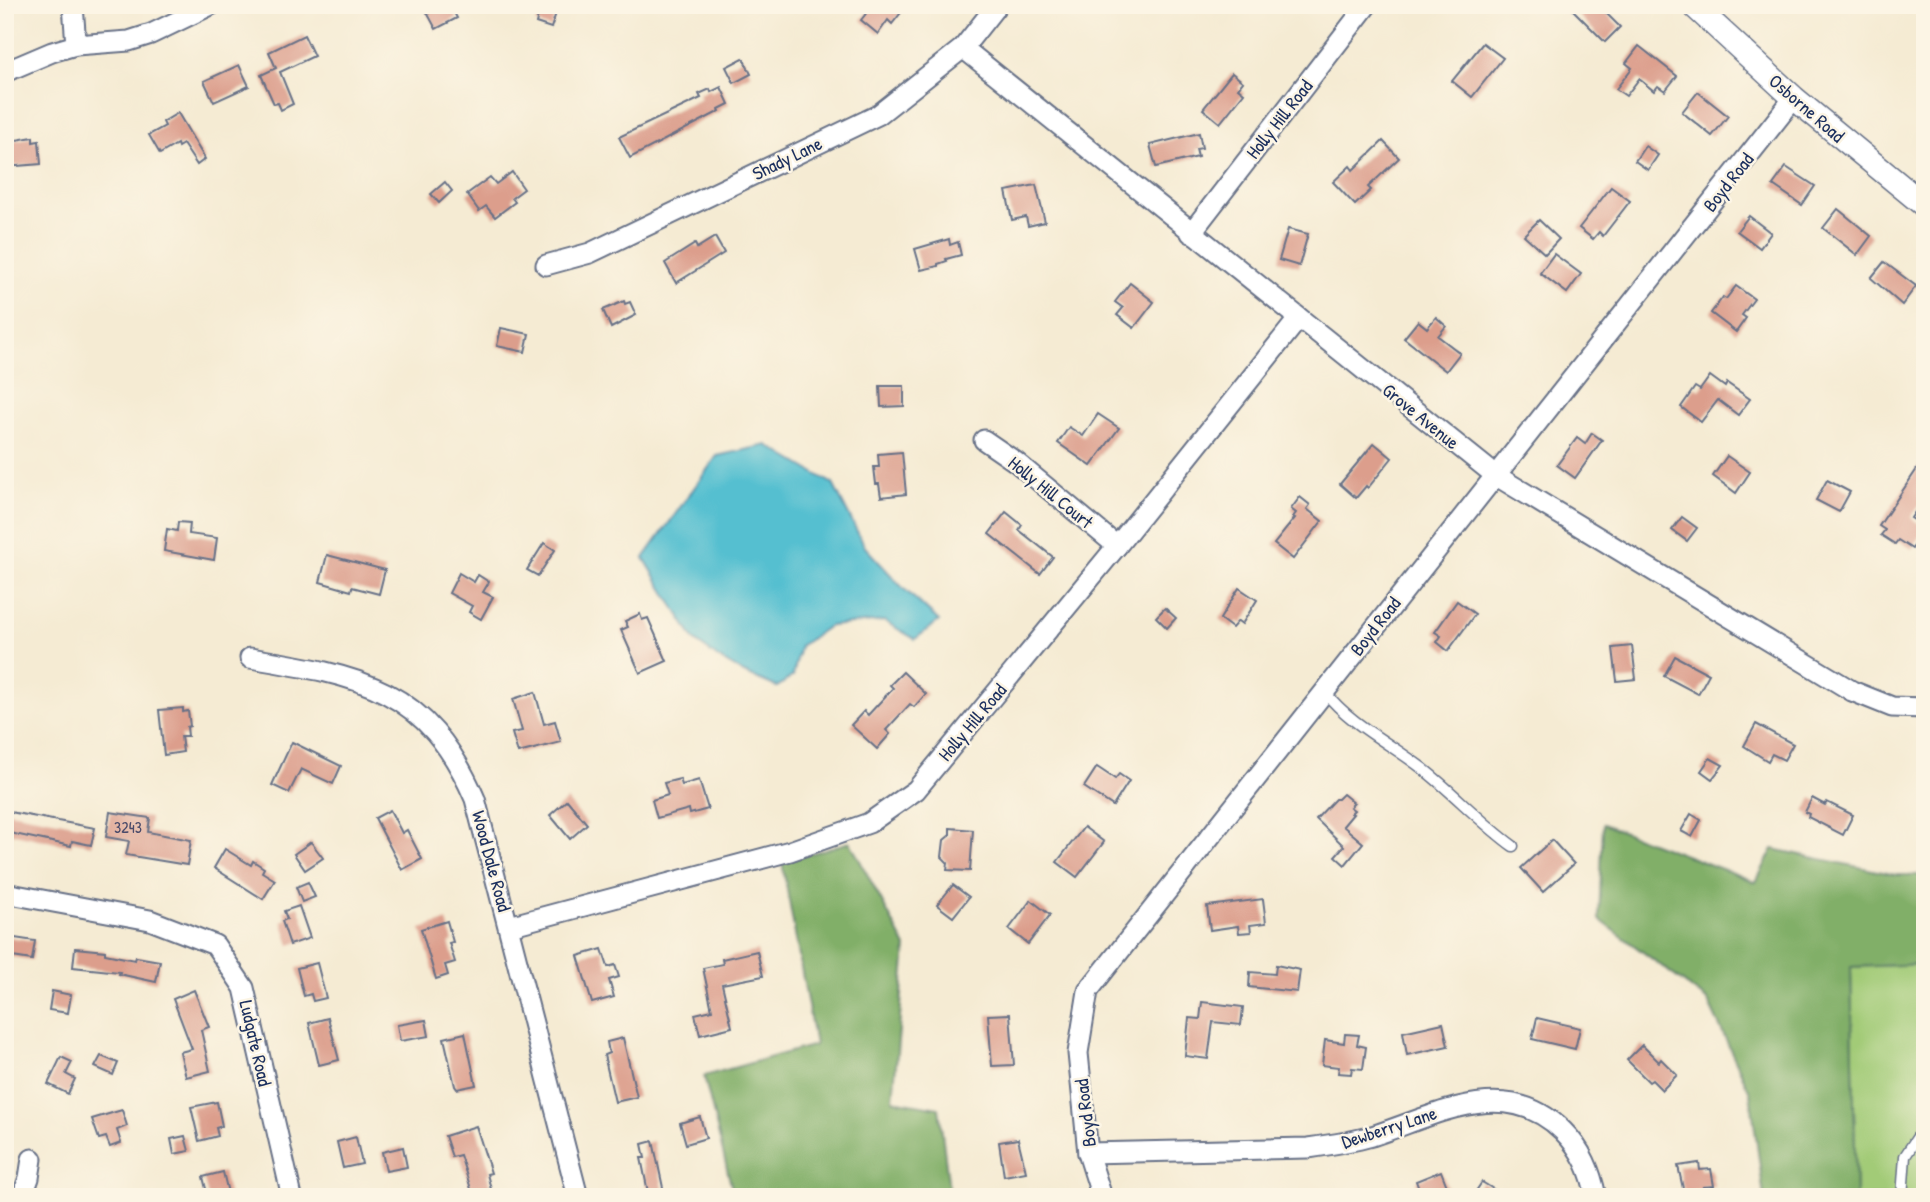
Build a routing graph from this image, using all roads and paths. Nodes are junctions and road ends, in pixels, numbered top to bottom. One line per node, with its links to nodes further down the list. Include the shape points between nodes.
1 (73, 5): 6 (street)
2 (211, 5): 6 (street, via 129,41)
3 (997, 5): 7 (street, Shady Lane)
4 (1367, 5): 11 (street, Holly Hill Road)
5 (1693, 5): 9 (street, Osborne Road)
6 (76, 46): 8 (street)
7 (963, 48): 11 (street, Grove Avenue); 12 (street, Shady Lane, via 878,115 590,253)
8 (5, 72)
9 (1794, 98): 10 (street, Osborne Road); 15 (street, Boyd Road)
10 (1925, 206)
11 (1191, 233): 13 (street, Grove Avenue)
12 (546, 264)
13 (1299, 318): 15 (street, Grove Avenue); 16 (street, Holly Hill Road)
14 (984, 440): 16 (street, Holly Hill Court)
15 (1495, 475): 18 (street, Boyd Road); 19 (street, Grove Avenue, via 1852,691 1892,707)
16 (1117, 546): 22 (street, Holly Hill Road, via 916,790 869,823 790,851)
17 (250, 658): 22 (street, Wood Dale Road, via 350,676 420,715 436,731 460,765 475,799)
18 (1324, 691): 20 (lane, via 1348,718 1450,790); 24 (street, Boyd Road, via 1088,991 1078,1053)
19 (1925, 708)
20 (1513, 846)
21 (5, 893): 27 (street, Ludgate Road, via 150,920 215,945 244,988)
22 (509, 926): 28 (street, Wood Dale Road)
23 (1925, 1126): 31 (lane, via 1905,1156)
24 (1088, 1153): 29 (street, Boyd Road); 30 (street, Dewberry Lane, via 1308,1148 1371,1136 1471,1103 1517,1104 1537,1110 1573,1140 1584,1156)
25 (32, 1159): 26 (street)
26 (22, 1197)
27 (292, 1197)
28 (578, 1197)
29 (1102, 1197)
30 (1596, 1197)
31 (1902, 1197)

